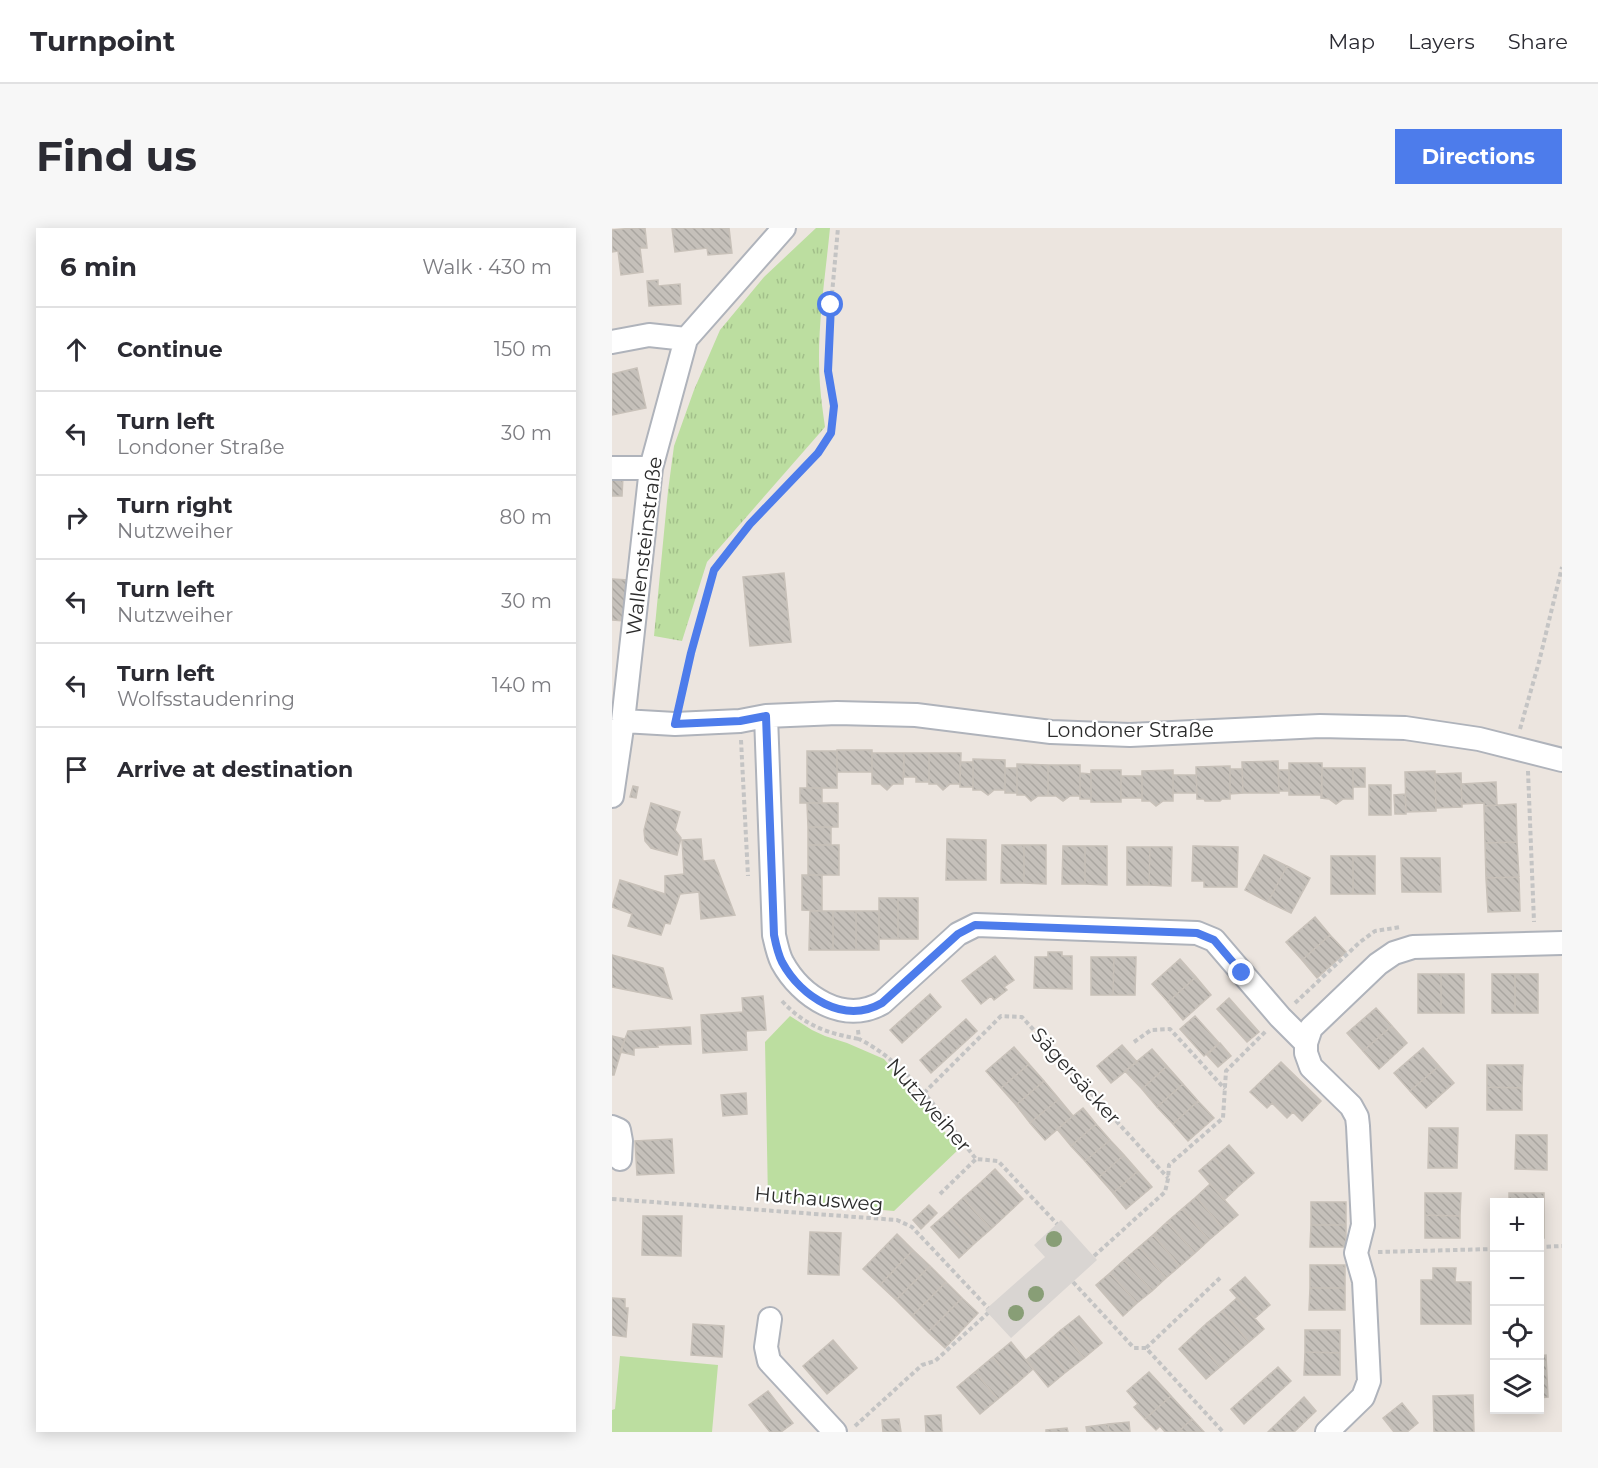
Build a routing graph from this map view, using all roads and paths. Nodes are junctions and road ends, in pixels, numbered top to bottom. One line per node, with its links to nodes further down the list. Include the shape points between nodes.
1 (784, 228): 3 (street, Wallensteinstraße)
2 (838, 228): 10 (path, via 828,371 834,406 831,433 818,453 750,524 714,570)
3 (686, 339): 4 (street, via 650,335); 6 (street, Wallensteinstraße)
4 (612, 342)
5 (612, 468): 6 (street)
6 (651, 468): 9 (street, Wallensteinstraße)
7 (1562, 567): 11 (path)
8 (766, 716): 10 (street, Londoner Straße); 11 (street, Londoner Straße, via 916,715 1051,732 1130,735 1320,726 1405,728); 17 (street, via 777,948 790,973 815,998 836,1009)
9 (623, 721): 10 (street, Londoner Straße); 14 (street, Wallensteinstraße)
10 (675, 724)
11 (1521, 750): 12 (street, Londoner Straße); 16 (path)
12 (1562, 761): 13 (street)
13 (1562, 768)
14 (612, 796)
15 (1562, 943): 16 (street)
16 (1534, 944): 19 (street, via 1413,947 1394,953 1311,1028)
17 (858, 1012): 19 (street, via 882,1003 958,934 975,925 1197,933 1214,940); 21 (path, Nutzweiher, via 859,1039 894,1061)
18 (1134, 1042): 20 (path, via 1150,1030 1170,1029)
19 (1306, 1043): 32 (street, via 1311,1067 1351,1106 1357,1117 1363,1225)
20 (1225, 1090)
21 (924, 1093): 24 (path, Nutzweiher); 25 (path, Sägersäcker, via 1001,1016 1022,1017)
22 (612, 1127): 23 (street, via 619,1130)
23 (620, 1159)
24 (976, 1159): 26 (path, Nutzweiher); 28 (path, Nutzweiher, via 998,1161)
25 (1168, 1179)
26 (940, 1194)
27 (612, 1199): 38 (path, Huthausweg, via 897,1221 912,1227 988,1310 935,1361 922,1365)
28 (1057, 1224)
29 (1562, 1246): 30 (path)
30 (1544, 1247)
31 (1490, 1249): 32 (path)
32 (1356, 1253): 40 (street, via 1364,1281 1369,1381 1363,1397)
33 (1220, 1278): 36 (path)
34 (1073, 1282): 36 (path, via 1134,1348)
35 (770, 1319): 37 (street, via 766,1347 769,1362)
36 (1146, 1348): 39 (path)
37 (835, 1432)
38 (848, 1432)
39 (1223, 1432)
40 (1327, 1432)

